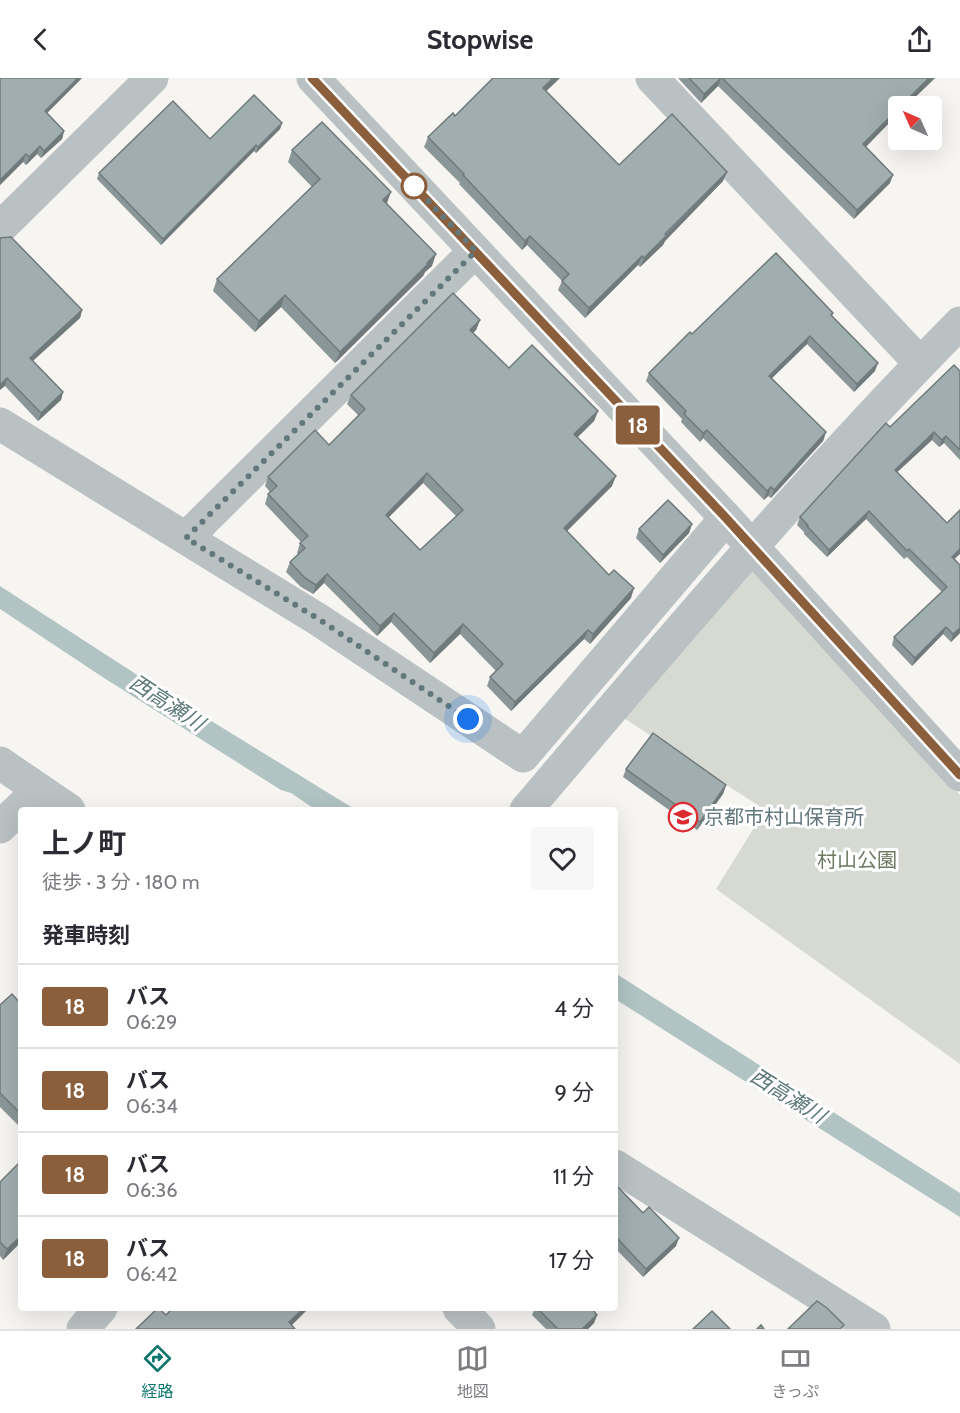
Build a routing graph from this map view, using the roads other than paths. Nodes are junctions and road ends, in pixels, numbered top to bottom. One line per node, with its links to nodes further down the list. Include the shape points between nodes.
1 (152, 78): 4 (street)
2 (312, 78): 5 (street)
3 (652, 78): 7 (street)
4 (0, 228)
5 (476, 251): 9 (street); 10 (street)
6 (960, 323): 7 (street)
7 (920, 363): 11 (street)
8 (0, 424): 10 (street)
9 (726, 518): 10 (street, via 524,756 320,620); 11 (street)
10 (186, 538)
11 (751, 546): 13 (street); 17 (street)
12 (0, 763): 14 (street)
13 (960, 774)
14 (39, 790): 15 (street); 16 (street)
15 (21, 807)
16 (64, 807)
17 (529, 807)
18 (18, 810): 19 (street)
19 (0, 827)
20 (618, 1168): 25 (street)
21 (98, 1311): 23 (street)
22 (462, 1311): 24 (street)
23 (83, 1329)
24 (479, 1329)
25 (874, 1329)

